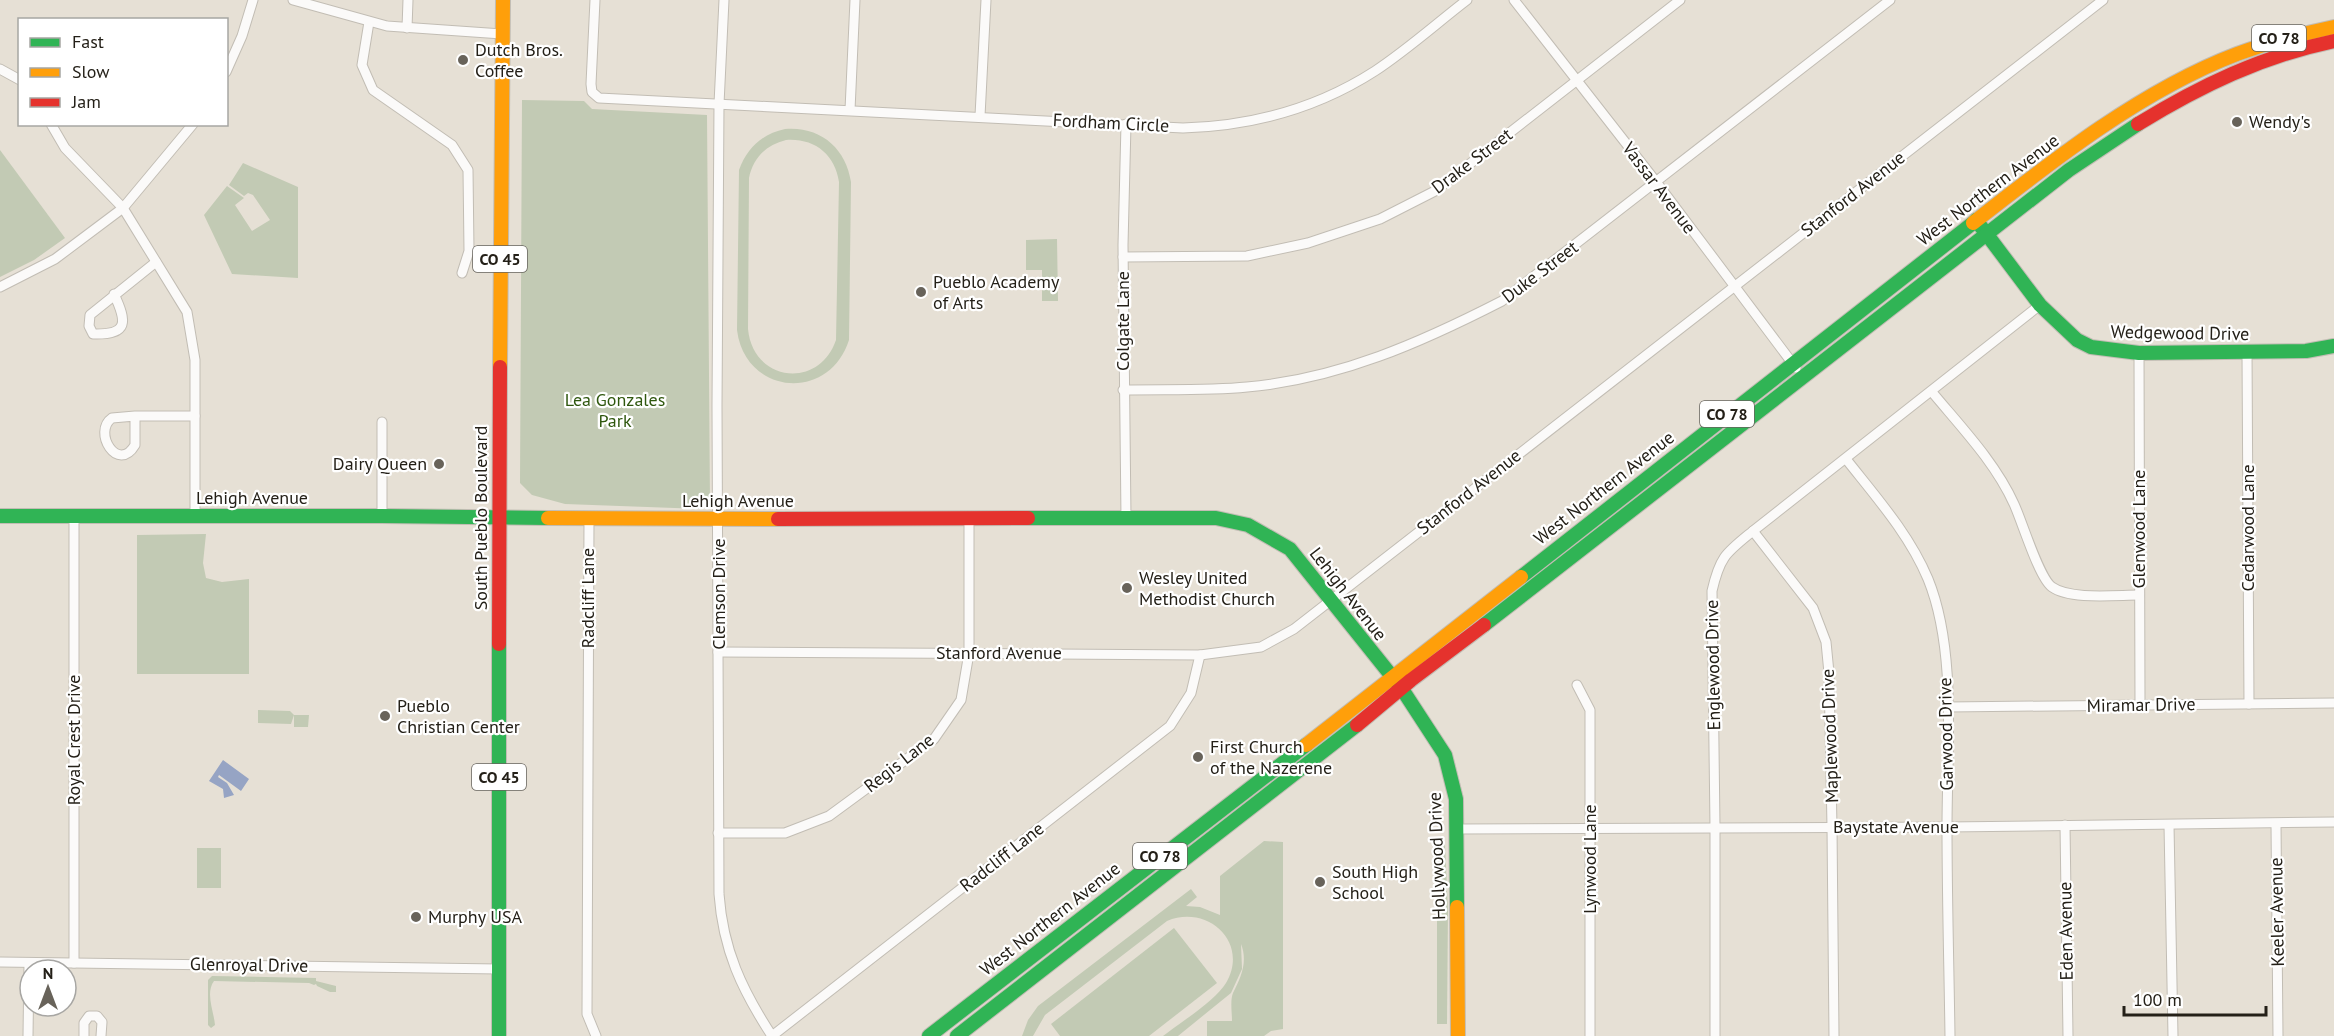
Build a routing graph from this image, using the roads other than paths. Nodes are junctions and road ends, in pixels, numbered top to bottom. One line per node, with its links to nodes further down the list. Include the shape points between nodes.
1 (253, 0): 19 (street)
2 (293, 0): 14 (street)
3 (408, 0): 16 (street)
4 (504, 0): 17 (main road, South Pueblo Boulevard / CO 45)
5 (595, 0): 23 (street, Fordham Circle, via 592,92 599,98)
6 (724, 0): 23 (street)
7 (855, 0): 24 (street)
8 (986, 0): 25 (street)
9 (1467, 0): 26 (street, Fordham Circle, via 1378,69 1294,111 1211,127)
10 (1514, 0): 22 (street, Vassar Avenue)
11 (1680, 0): 22 (street, Drake Street)
12 (1890, 0): 29 (street, Duke Street)
13 (2103, 0): 37 (street, Stanford Avenue)
14 (369, 22): 16 (street); 35 (street, via 362,65 373,90 452,145 468,170 469,251)
15 (2334, 27): 31 (main road, West Northern Avenue / CO 78, via 2251,48 2170,87 2084,140)
16 (407, 28): 17 (street)
17 (502, 34): 55 (main road, South Pueblo Boulevard / CO 45)
18 (2334, 41): 32 (main road, West Northern Avenue / CO 78, via 2268,57 2178,101 2069,170)
19 (228, 68)
20 (0, 69): 21 (street)
21 (18, 79)
22 (1575, 81): 29 (street, Vassar Avenue); 33 (street, Drake Street, via 1435,191 1380,219 1308,243 1247,256)
23 (719, 104): 24 (street, Fordham Circle); 59 (street, Clemson Drive)
24 (850, 110): 25 (street, Fordham Circle)
25 (980, 116): 26 (street, Fordham Circle)
26 (1126, 124): 33 (street, Colgate Lane)
27 (52, 126): 30 (street, via 65,148)
28 (191, 126): 30 (street)
29 (1657, 183): 37 (street, Vassar Avenue); 45 (street, Duke Street, via 1503,302 1381,357 1314,377 1247,387)
30 (123, 208): 34 (street); 36 (street, via 55,259)
31 (1976, 220): 32 (main road, Wedgewood Drive); 43 (main road, West Northern Avenue / CO 78)
32 (1986, 234): 39 (main road, Wedgewood Drive); 44 (main road, West Northern Avenue / CO 78)
33 (1123, 257): 45 (street, Colgate Lane)
34 (156, 262): 38 (street); 48 (street, via 187,312 195,360)
35 (462, 273)
36 (0, 287)
37 (1734, 287): 43 (street, Vassar Avenue); 62 (street, Stanford Avenue)
38 (114, 294): 38 (street, via 90,315 93,334 118,332 123,324)
39 (2040, 305): 42 (main road, Wedgewood Drive, via 2059,326 2091,347); 46 (street, Englewood Drive)
40 (2334, 346): 41 (main road, Wedgewood Drive, via 2306,351)
41 (2247, 351): 42 (main road, Wedgewood Drive); 70 (street, Cedarwood Lane)
42 (2139, 353): 61 (street, Glenwood Lane)
43 (1793, 363): 44 (street, Vassar Avenue); 66 (main road, West Northern Avenue / CO 78)
44 (1803, 377): 68 (main road, West Northern Avenue / CO 78)
45 (1124, 390): 57 (street, Colgate Lane)
46 (1932, 392): 50 (street, Englewood Drive); 61 (street, via 1997,473 2051,587 2070,594)
47 (135, 416): 47 (street, via 117,416 108,421 106,442 110,451 126,453 133,449); 48 (street)
48 (195, 416): 54 (street)
49 (382, 422): 52 (street)
50 (1846, 459): 60 (street, Englewood Drive); 72 (street, Garwood Drive, via 1912,544 1928,581 1941,626)
51 (0, 516): 53 (main road, Lehigh Avenue)
52 (382, 516): 54 (main road, Lehigh Avenue); 55 (main road, Lehigh Avenue)
53 (74, 517): 54 (main road, Lehigh Avenue); 83 (street, Royal Crest Drive)
54 (195, 517)
55 (499, 517): 58 (main road, Lehigh Avenue); 87 (main road, South Pueblo Boulevard / CO 45)
56 (969, 518): 57 (main road, Lehigh Avenue); 59 (main road, Lehigh Avenue); 64 (street, Regis Lane)
57 (1126, 518): 62 (main road, Lehigh Avenue, via 1216,518 1248,525 1290,549)
58 (589, 519): 59 (main road, Lehigh Avenue); 93 (street, Radcliff Lane, via 587,1014)
59 (719, 519): 63 (street, Clemson Drive)
60 (1753, 531): 77 (street, Englewood Drive, via 1729,551 1718,567 1712,591); 78 (street, Maplewood Drive, via 1814,608 1826,642)
61 (2139, 595): 71 (street, Glenwood Lane)
62 (1329, 601): 65 (street, Stanford Avenue, via 1294,629 1261,647); 66 (main road, Lehigh Avenue)
63 (718, 652): 64 (street, Stanford Avenue); 82 (street, Clemson Drive)
64 (969, 653): 65 (street, Stanford Avenue); 82 (street, Regis Lane, via 961,700 934,739 829,816 785,833)
65 (1200, 655): 94 (street, Radcliff Lane, via 1191,693 1170,726)
66 (1392, 678): 68 (main road, Lehigh Avenue); 95 (main road, West Northern Avenue / CO 78)
67 (1577, 685): 80 (street, Lynwood Lane, via 1590,710)
68 (1402, 689): 81 (main road, Hollywood Drive, via 1445,755 1456,799); 96 (main road, West Northern Avenue / CO 78)
69 (2334, 703): 70 (street, Miramar Drive)
70 (2249, 704): 71 (street, Miramar Drive)
71 (2140, 705): 72 (street, Miramar Drive)
72 (1948, 707): 79 (street, Garwood Drive)
73 (2334, 822): 74 (street, Baystate Avenue)
74 (2276, 824): 76 (street, Baystate Avenue); 104 (street, Keeler Avenue)
75 (2064, 825): 76 (street, Baystate Avenue); 79 (street, Baystate Avenue); 102 (street, Eden Avenue)
76 (2169, 825): 103 (street)
77 (1715, 827): 78 (street, Baystate Avenue); 80 (street, Baystate Avenue); 99 (street, Englewood Drive)
78 (1832, 827): 79 (street, Baystate Avenue); 100 (street, Maplewood Drive)
79 (1947, 827): 101 (street, Garwood Drive)
80 (1590, 828): 81 (street, Baystate Avenue); 98 (street, Lynwood Lane)
81 (1458, 829): 97 (main road, Hollywood Drive)
82 (718, 833): 94 (street, Clemson Drive, via 720,916 737,975)
83 (74, 958)
84 (0, 962): 85 (street, Glenroyal Drive)
85 (18, 963)
86 (78, 963): 87 (street, Glenroyal Drive)
87 (499, 969): 92 (main road, South Pueblo Boulevard / CO 45)
88 (28, 1018): 89 (street)
89 (28, 1036)
90 (84, 1036): 91 (street, via 84,1023 89,1016 97,1016 102,1022)
91 (101, 1036)
92 (499, 1036)
93 (596, 1036)
94 (772, 1036)
95 (929, 1036)
96 (957, 1036)
97 (1458, 1036)
98 (1590, 1036)
99 (1715, 1036)
100 (1834, 1036)
101 (1950, 1036)
102 (2068, 1036)
103 (2173, 1036)
104 (2278, 1036)

